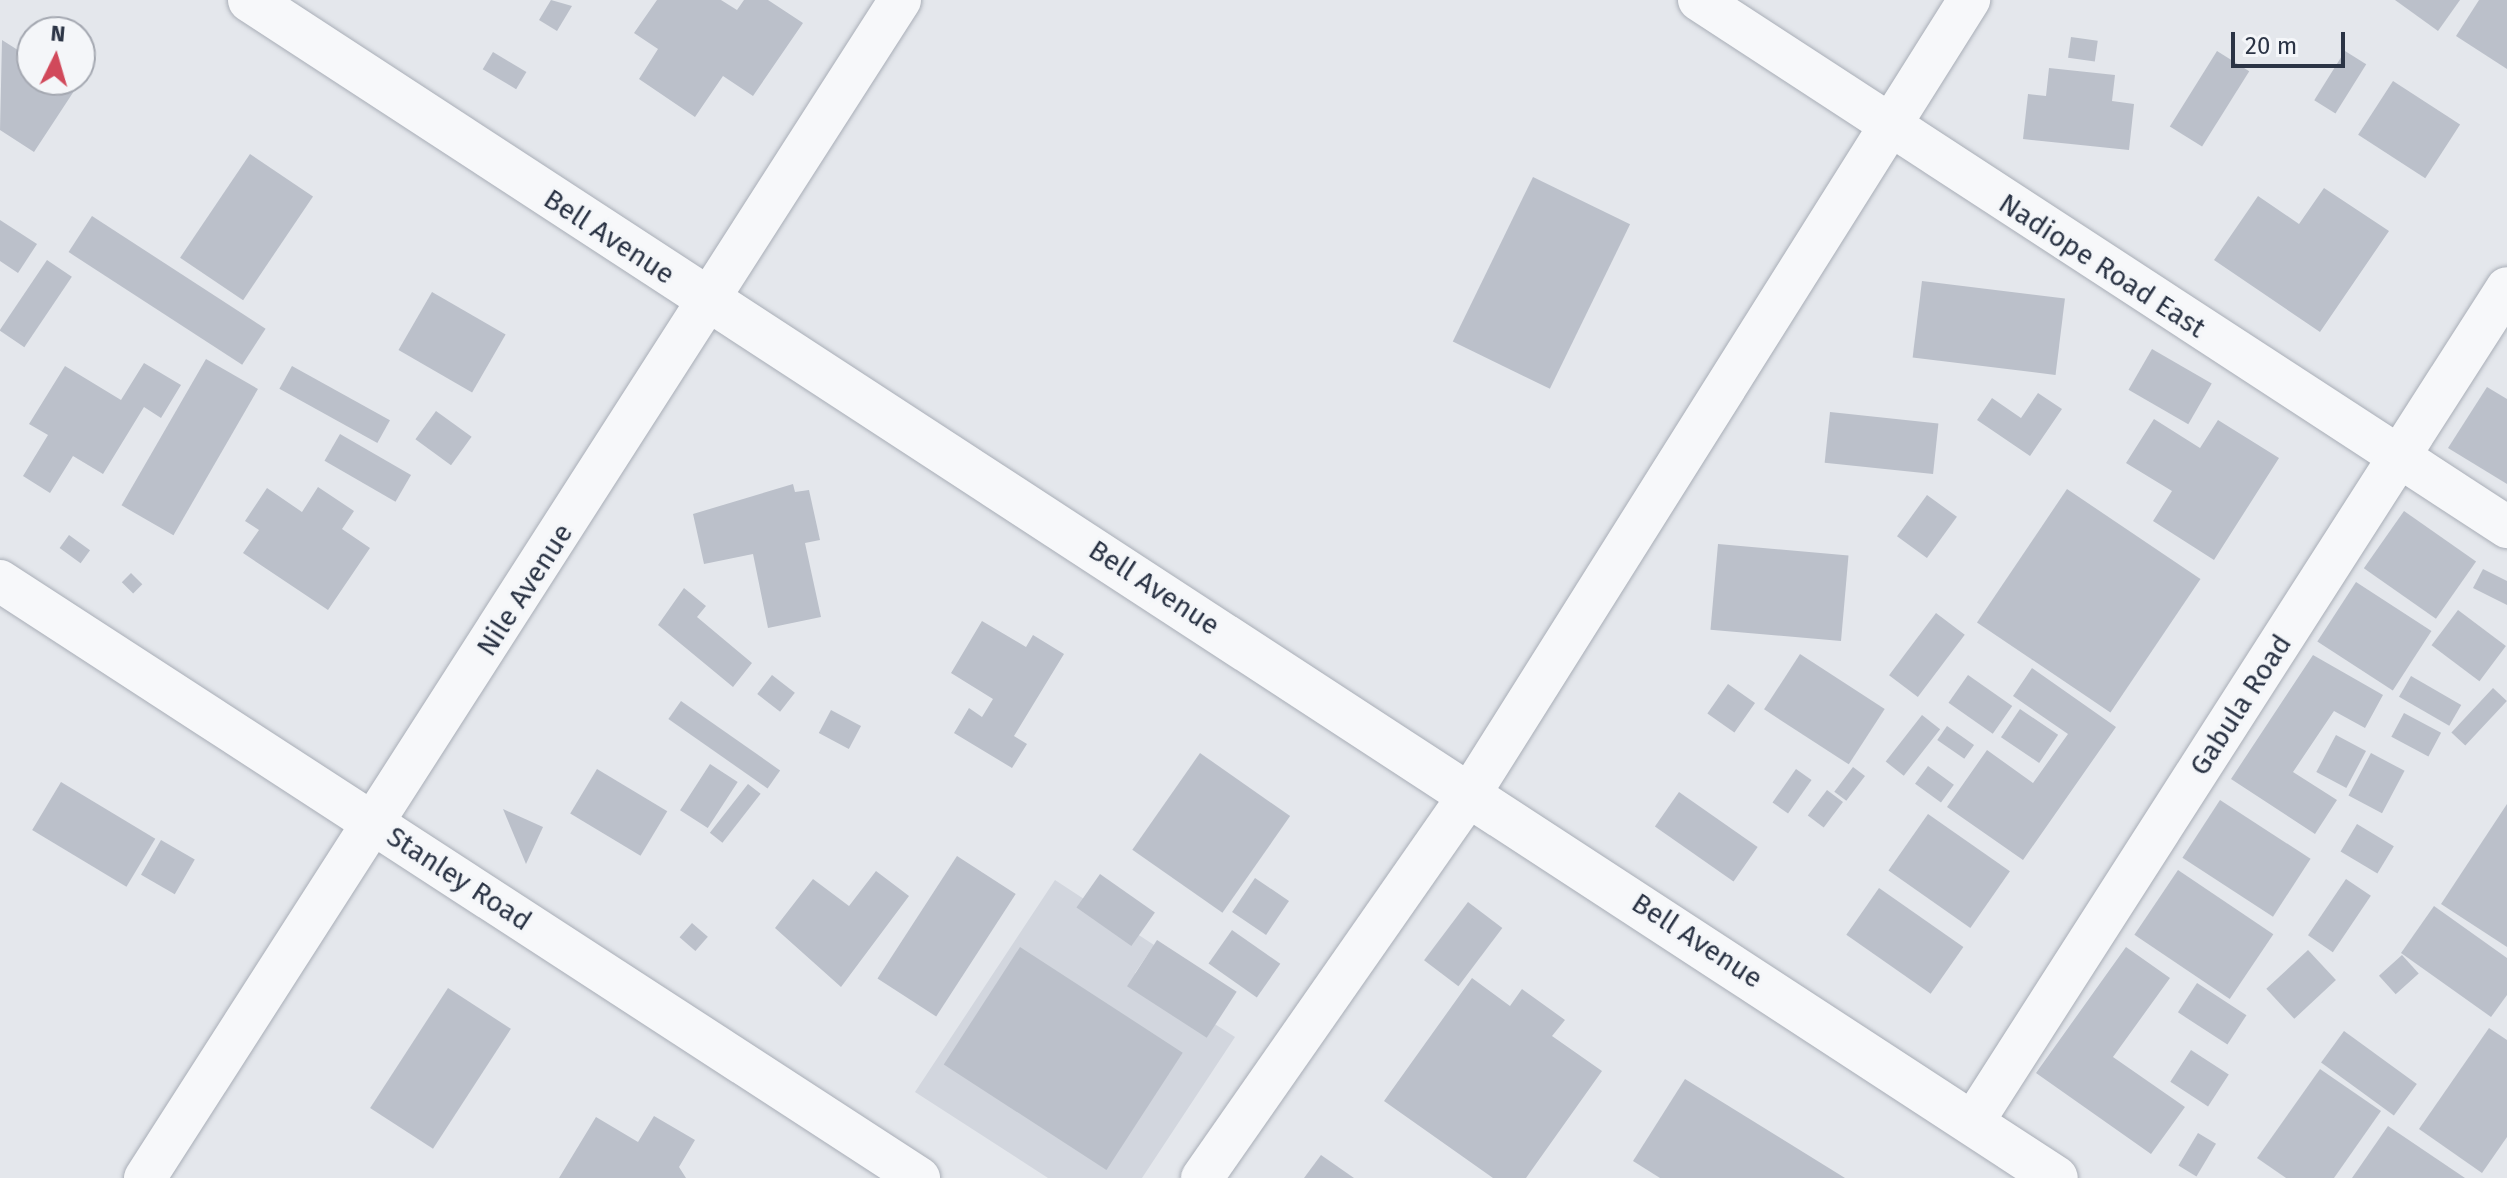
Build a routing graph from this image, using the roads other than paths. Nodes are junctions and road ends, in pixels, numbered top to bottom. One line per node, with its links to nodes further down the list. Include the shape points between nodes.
1 (250, 0): 7 (street, Bell Avenue)
2 (900, 0): 7 (street, Nile Avenue)
3 (1699, 0): 5 (street, Nadiope Road East)
4 (1969, 0): 5 (street)
5 (1889, 126): 8 (street, Nadiope Road East); 11 (street)
6 (2507, 288): 8 (street, Gabula Road)
7 (710, 304): 11 (street, Bell Avenue); 12 (street, Nile Avenue)
8 (2398, 460): 9 (street, Nadiope Road East); 13 (street, Gabula Road)
9 (2507, 527)
10 (0, 581): 12 (street, Stanley Road)
11 (1471, 792): 13 (street, Bell Avenue); 16 (street)
12 (374, 824): 14 (street, Nile Avenue); 15 (street, Stanley Road)
13 (1973, 1122): 17 (street, Bell Avenue)
14 (145, 1178)
15 (919, 1178)
16 (1202, 1178)
17 (2056, 1178)

